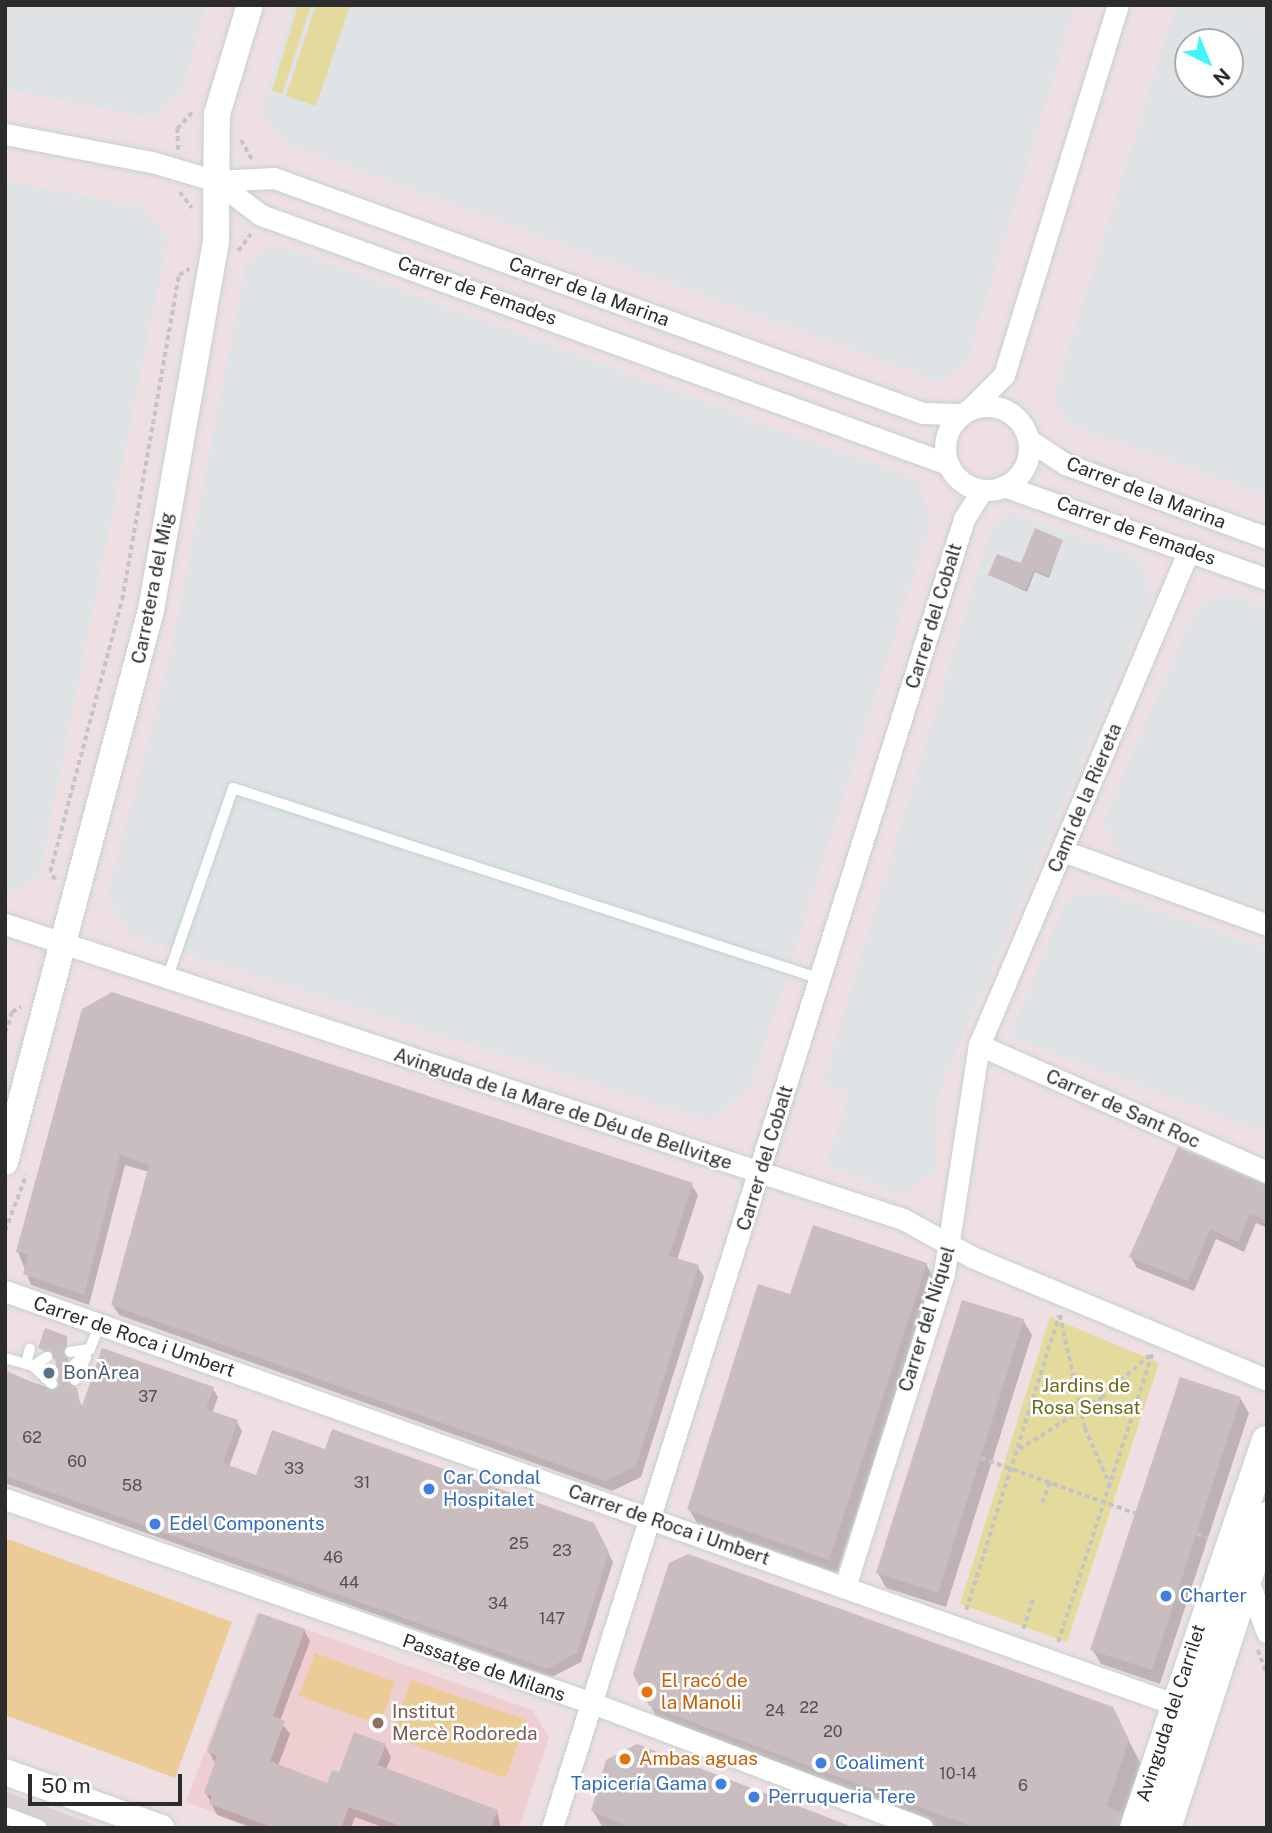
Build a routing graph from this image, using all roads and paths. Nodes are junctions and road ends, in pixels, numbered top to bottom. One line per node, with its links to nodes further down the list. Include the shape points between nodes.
1 (250, 5): 7 (street, Carretera del Mig, via 217,114)
2 (1118, 5): 10 (street)
3 (195, 102): 5 (path, via 177,129)
4 (5, 134): 7 (street, Carrer de Femades, via 152,162)
5 (178, 155)
6 (180, 181): 8 (path)
7 (216, 181): 11 (street, Carrer de la Marina, via 274,178 923,413); 14 (street, Carrer de Femades, via 261,215); 24 (street, Carretera del Mig, via 214,253 151,610)
8 (195, 215)
9 (193, 258): 21 (path, via 179,275 122,600 50,872)
10 (1004, 375): 11 (street); 12 (street)
11 (966, 412): 12 (street, via 992,405); 14 (street, via 945,442)
12 (1012, 413): 13 (street)
13 (1029, 440): 15 (street, via 1021,473); 17 (street, Carrer de la Marina, via 1065,464)
14 (948, 464): 16 (street, via 962,482)
15 (1004, 486): 16 (street); 18 (street, Carrer de Femades)
16 (982, 490): 26 (street, Carrer del Cobalt, via 964,519)
17 (1267, 538)
18 (1189, 550): 19 (street, Carrer de Femades); 20 (street, Camí de la Riereta)
19 (1267, 579)
20 (1063, 851): 23 (street); 29 (street, Camí de la Riereta)
21 (55, 890)
22 (5, 924): 24 (street, Avinguda de la Mare de Déu de Bellvitge)
23 (1267, 925)
24 (64, 944): 25 (street, Avinguda de la Mare de Déu de Bellvitge); 30 (street, Carretera del Mig)
25 (167, 979): 26 (lane, via 233,788); 32 (street, Avinguda de la Mare de Déu de Bellvitge)
26 (821, 979): 32 (street, Carrer del Cobalt)
27 (27, 997): 28 (path, via 12,1012)
28 (5, 1033)
29 (979, 1045): 31 (street, Carrer de Sant Roc); 33 (street, Carrer del Níquel)
30 (5, 1162)
31 (1267, 1172)
32 (761, 1174): 33 (street, Avinguda de la Mare de Déu de Bellvitge, via 903,1219); 53 (street, Carrer del Cobalt)
33 (951, 1245): 40 (street, Avinguda de la Mare de Déu de Bellvitge); 57 (street, Carrer del Níquel)
34 (5, 1291): 35 (street, Carrer de Roca i Umbert)
35 (99, 1325): 37 (lane); 53 (street, Carrer de Roca i Umbert)
36 (30, 1348): 39 (lane)
37 (90, 1349): 37 (lane, via 73,1366)
38 (11, 1355): 39 (lane)
39 (29, 1365): 39 (lane, via 50,1371)
40 (1267, 1380)
41 (1081, 1411): 43 (path); 43 (path, via 1060,1313); 47 (path); 47 (path, via 1153,1352)
42 (1267, 1441): 58 (main road, Avinguda del Carrilet)
43 (1017, 1450): 45 (path)
44 (981, 1458): 45 (path)
45 (1011, 1469): 46 (path); 60 (path)
46 (1050, 1482): 49 (path); 50 (path)
47 (1110, 1485): 49 (path)
48 (5, 1499): 64 (street, Passatge de Milans)
49 (1104, 1502): 51 (path); 63 (path)
50 (1042, 1503)
51 (1135, 1513)
52 (1267, 1517): 56 (main road, Avinguda del Carrilet)
53 (652, 1519): 57 (street, Carrer de Roca i Umbert); 64 (street, Carrer del Cobalt)
54 (1197, 1534): 55 (path)
55 (1207, 1538)
56 (1257, 1582): 58 (street); 62 (street); 73 (main road, Avinguda del Carrilet)
57 (845, 1587): 65 (street, Carrer de Roca i Umbert)
58 (1214, 1588): 65 (main road, Avinguda del Carrilet)
59 (1033, 1598): 61 (path)
60 (967, 1610)
61 (1023, 1630)
62 (1267, 1633)
63 (1058, 1642)
64 (592, 1703): 70 (street, Carrer del Cobalt); 71 (street, Passatge de Milans)
65 (1174, 1704): 72 (main road, Avinguda del Carrilet)
66 (5, 1772): 69 (street)
67 (5, 1815): 68 (street)
68 (39, 1828)
69 (161, 1828)
70 (552, 1828)
71 (922, 1828)
72 (1135, 1828)
73 (1167, 1828)

